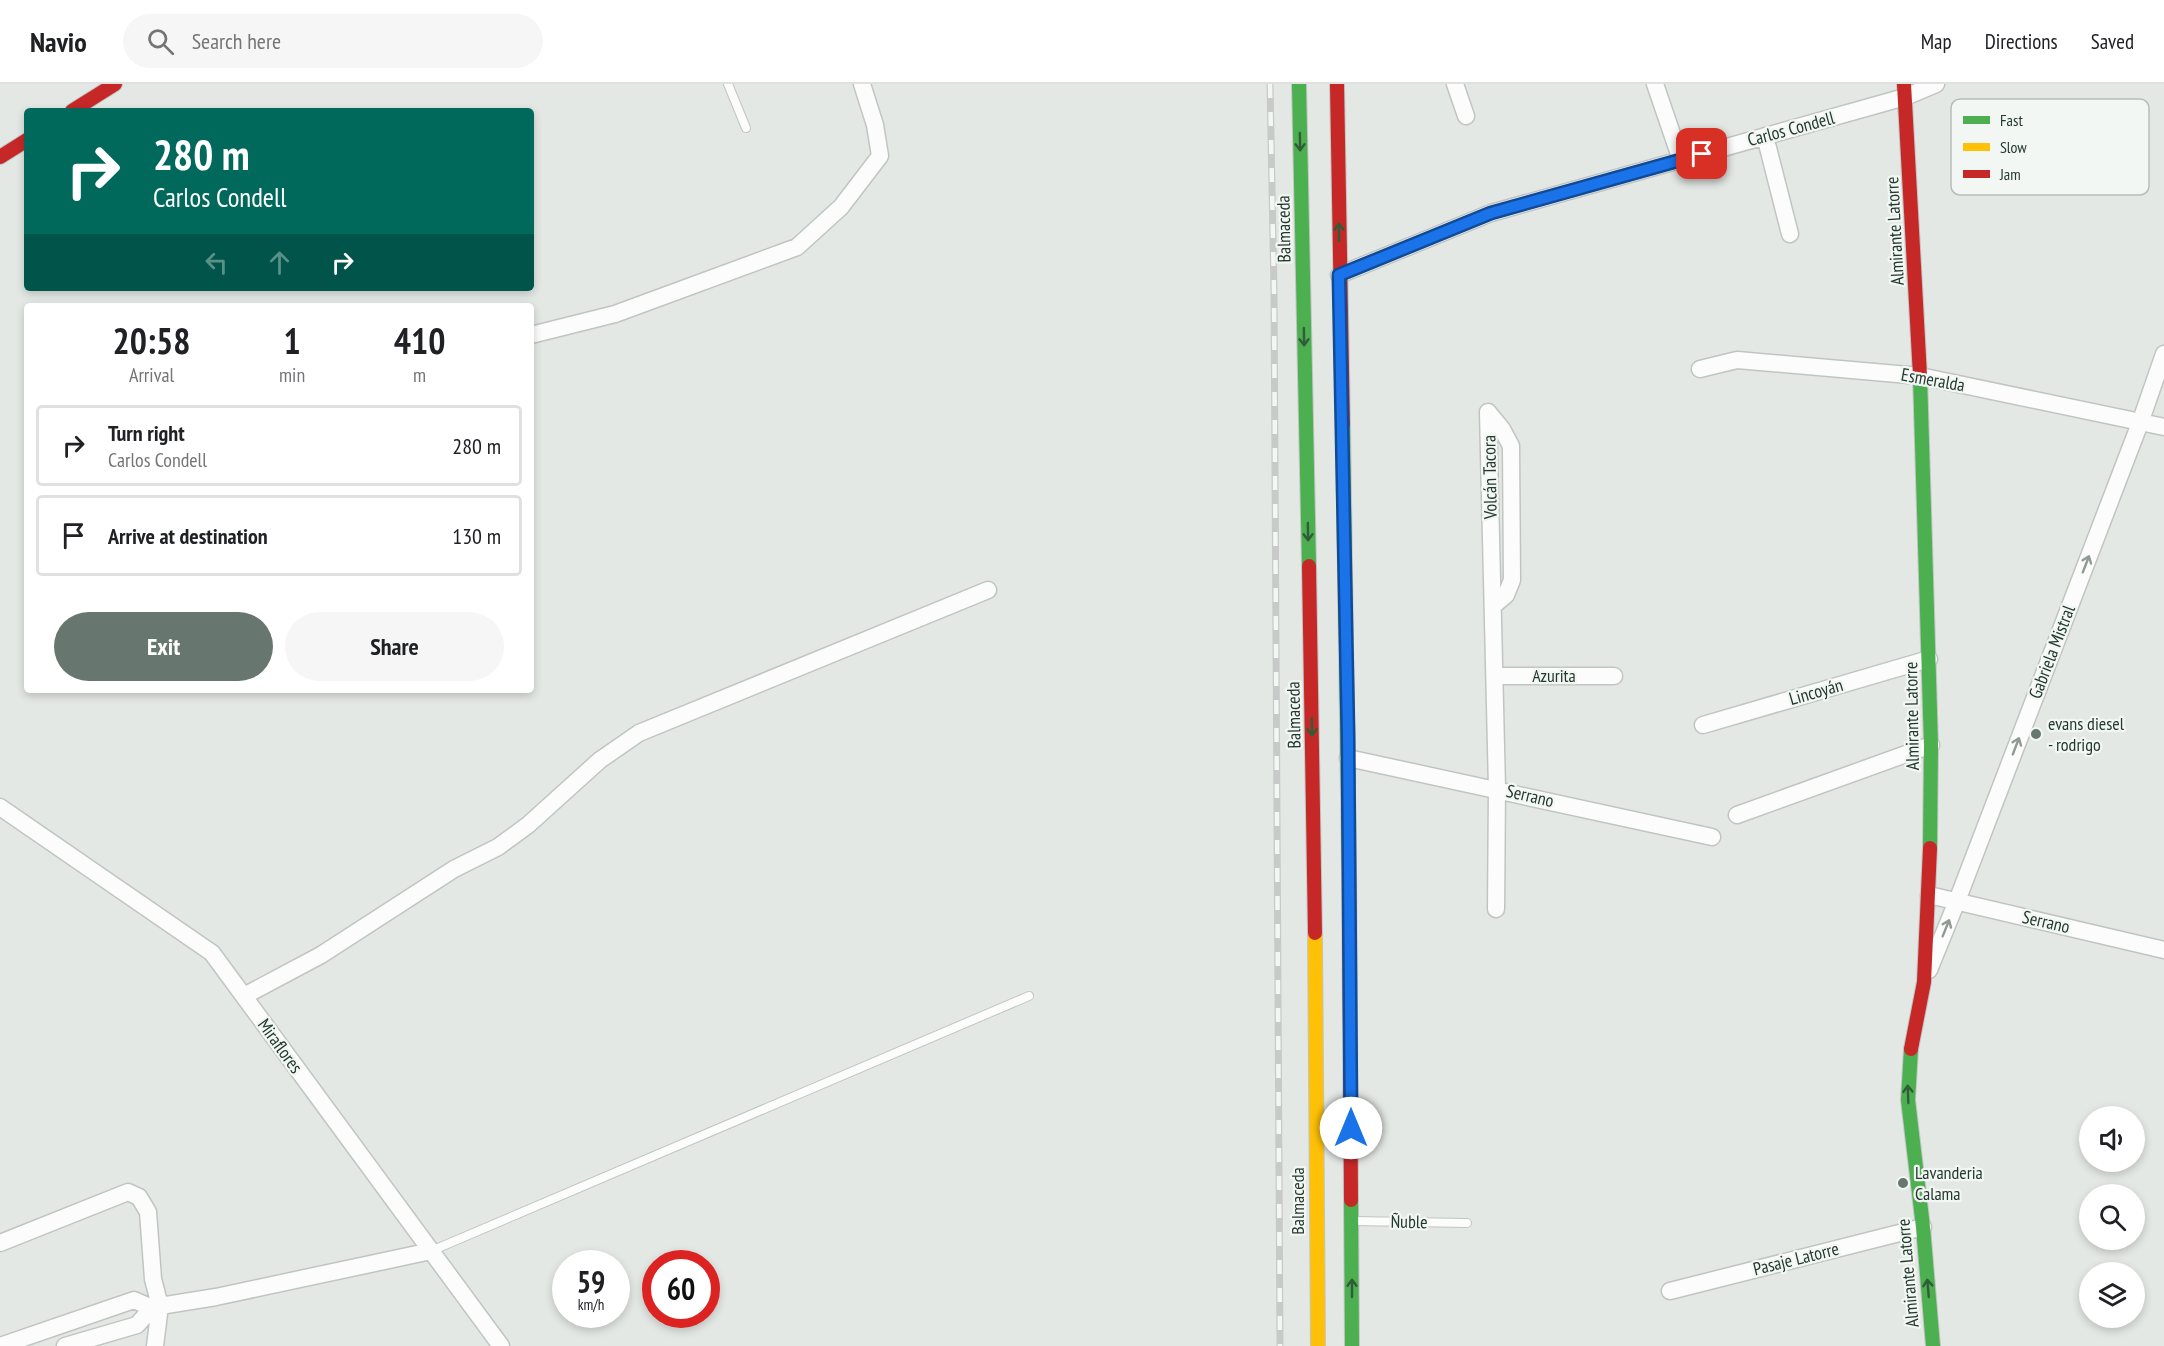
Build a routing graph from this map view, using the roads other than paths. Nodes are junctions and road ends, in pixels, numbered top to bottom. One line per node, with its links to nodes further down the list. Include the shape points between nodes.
1 (115, 84): 10 (main road)
2 (728, 84): 12 (lane)
3 (862, 84): 19 (street, via 880,156 841,207 797,248 615,314)
4 (1299, 84): 55 (main road, Balmaceda, one-way to 55, via 1312,738)
5 (1337, 84): 18 (main road, one-way to 5)
6 (1455, 84): 11 (street)
7 (1655, 84): 16 (street)
8 (1936, 84): 9 (street, Carlos Condell)
9 (1904, 91): 13 (street, Carlos Condell); 22 (main road, Almirante Latorre)
10 (77, 108)
11 (1466, 116)
12 (746, 128)
13 (1765, 136): 16 (street, Carlos Condell); 17 (street)
14 (24, 142): 15 (main road)
15 (0, 157)
16 (1681, 159): 18 (street, Carlos Condell, via 1491,213)
17 (1790, 234)
18 (1339, 275): 32 (main road)
19 (534, 334)
20 (2164, 354): 23 (street, Gabriela Mistral)
21 (1700, 369): 22 (street, Esmeralda, via 1737,360)
22 (1920, 376): 23 (street, Esmeralda); 27 (main road, Almirante Latorre)
23 (2140, 423): 24 (street, Esmeralda); 38 (street, Gabriela Mistral, one-way to 23)
24 (2164, 428)
25 (988, 590): 42 (street, via 639,733 600,760 498,848 454,869 321,955)
26 (1493, 606): 26 (street, Volcán Tacora, via 1491,526 1488,412 1511,446 1512,580 1506,595); 28 (street, Volcán Tacora)
27 (1929, 659): 30 (street, Lincoyán); 31 (main road, Almirante Latorre)
28 (1495, 676): 29 (street, Azurita); 33 (street, Volcán Tacora)
29 (1614, 676)
30 (1703, 725)
31 (1932, 745): 35 (street); 37 (main road, Almirante Latorre)
32 (1348, 758): 33 (street, Serrano); 44 (main road)
33 (1497, 789): 36 (street, Serrano); 39 (street, Volcán Tacora)
34 (0, 807): 42 (street, Miraflores, via 212,953)
35 (1737, 815)
36 (1712, 837)
37 (1929, 895): 38 (street, Serrano); 41 (main road, Almirante Latorre)
38 (1957, 901): 40 (street, Serrano); 41 (street, Gabriela Mistral, one-way to 38)
39 (1496, 909)
40 (2164, 950)
41 (1924, 982): 46 (main road, Almirante Latorre, one-way to 41, via 1908,1076)
42 (244, 996): 48 (street, Miraflores)
43 (1029, 996): 48 (lane)
44 (1351, 1221): 45 (lane, Ñuble); 56 (main road, one-way to 44)
45 (1467, 1223)
46 (1923, 1227): 49 (street, Pasaje Latorre); 57 (main road, Almirante Latorre, one-way to 46)
47 (0, 1243): 50 (street, via 128,1192 139,1197 148,1212)
48 (431, 1251): 50 (street); 54 (street, Miraflores)
49 (1670, 1292)
50 (156, 1307): 51 (street, via 134,1300); 52 (street, via 137,1324); 53 (street)
51 (0, 1346)
52 (65, 1346)
53 (155, 1346)
54 (501, 1346)
55 (1318, 1346)
56 (1352, 1346)
57 (1933, 1346)

